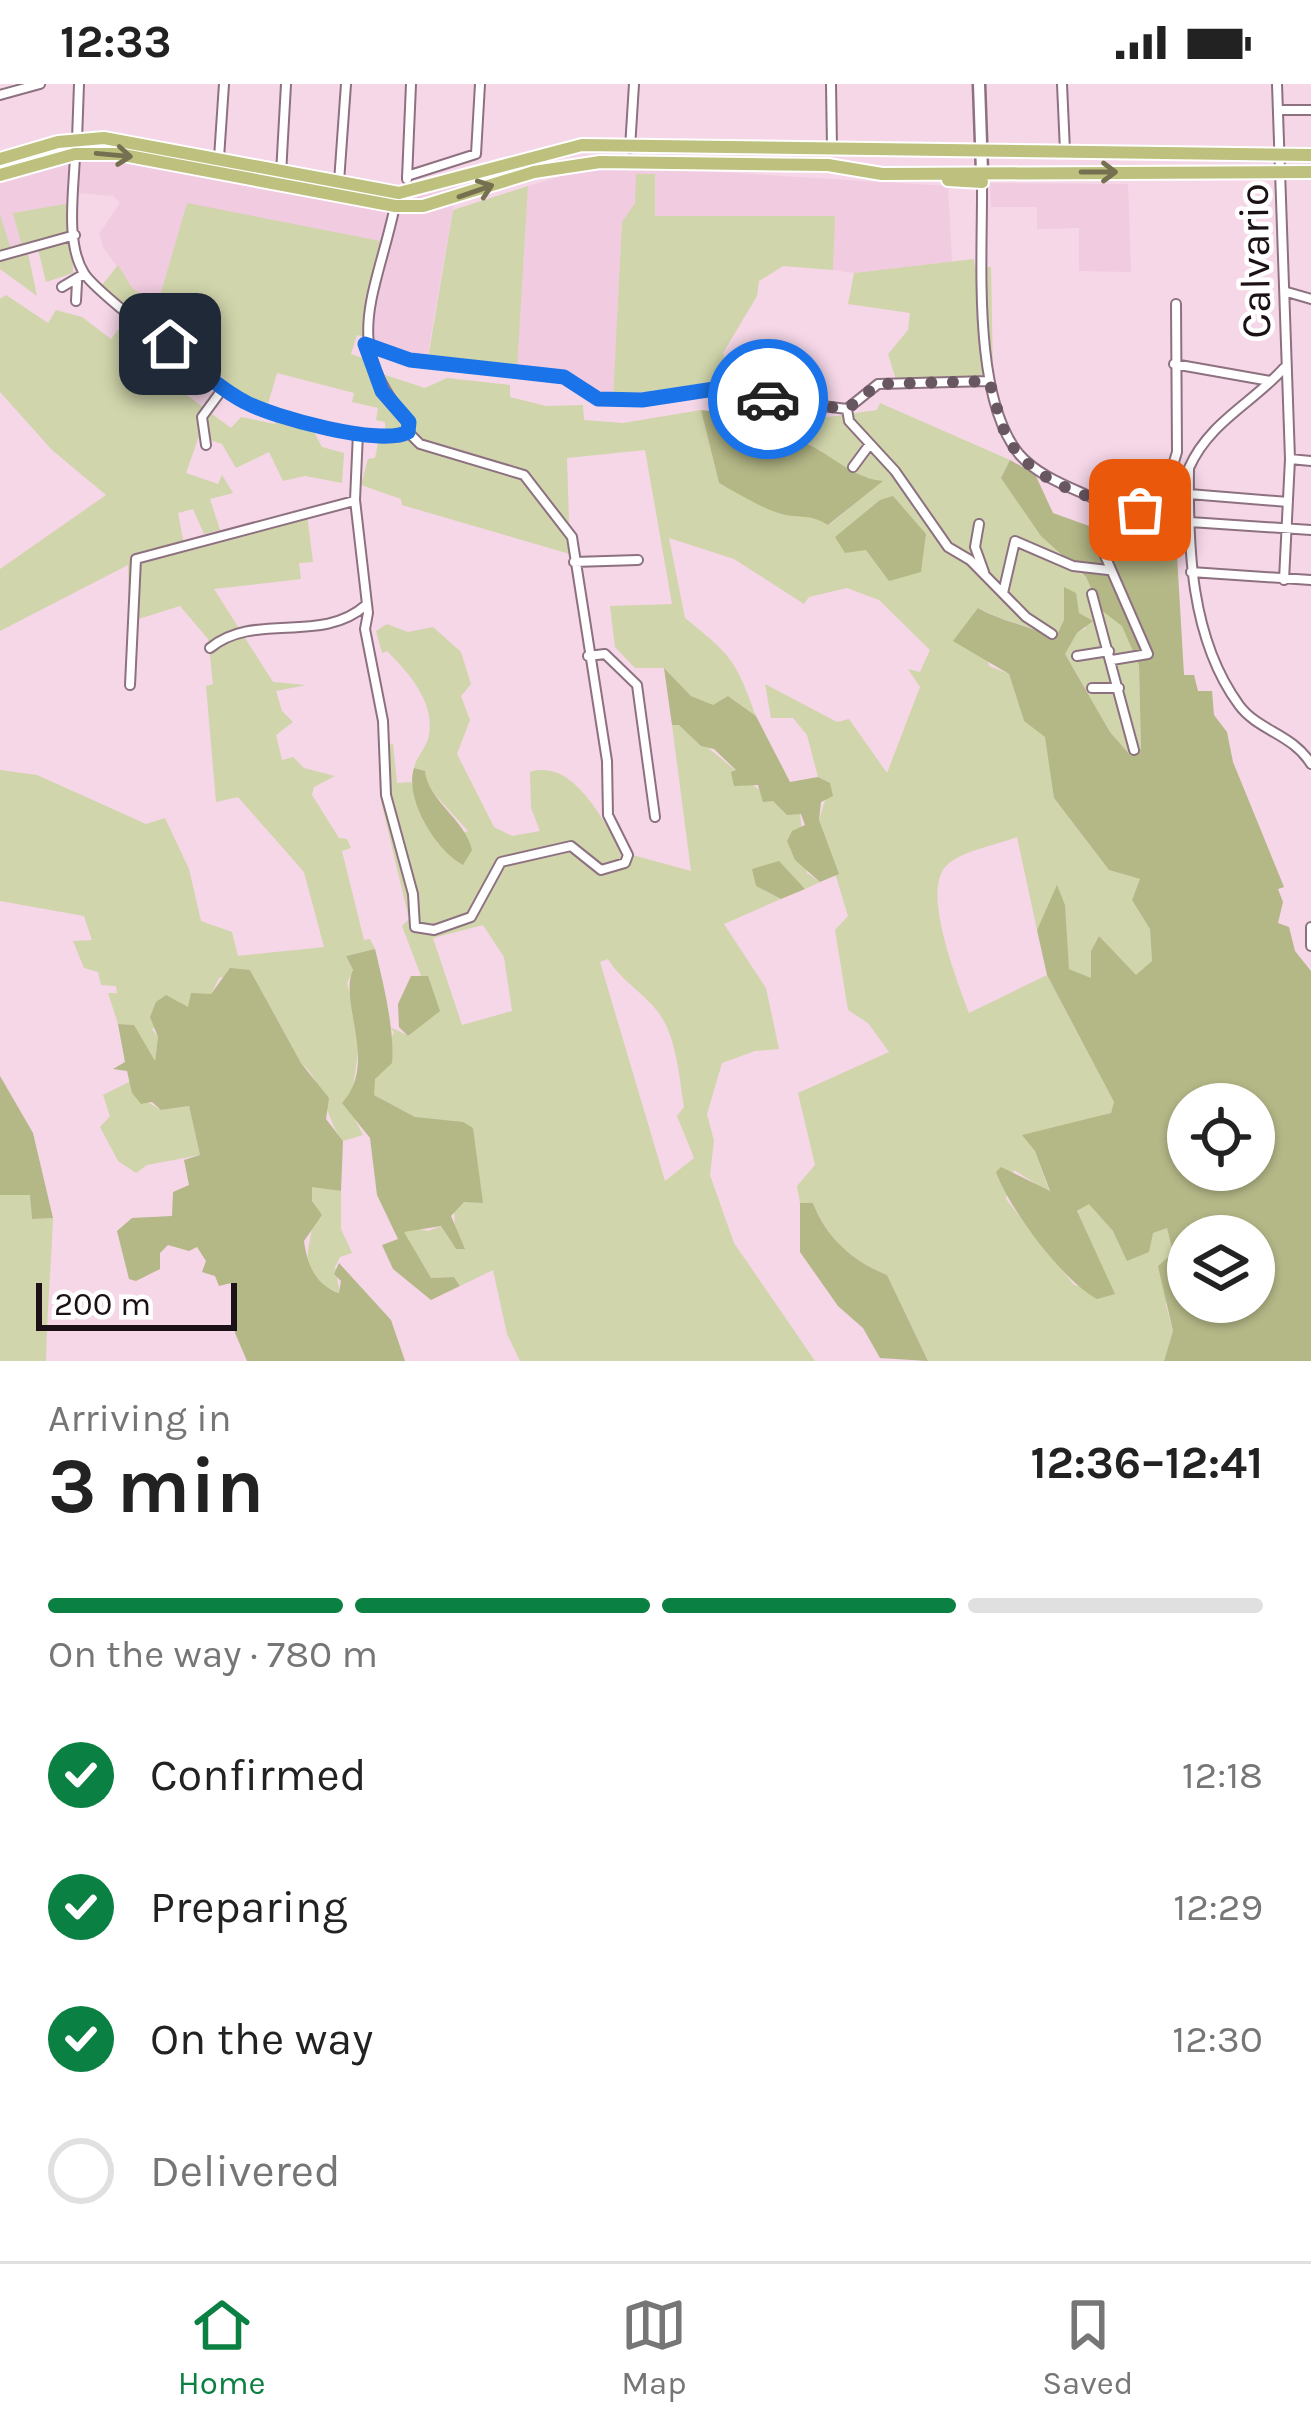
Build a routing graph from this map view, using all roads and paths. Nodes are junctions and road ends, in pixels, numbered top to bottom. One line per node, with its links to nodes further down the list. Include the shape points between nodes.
1 (40, 84): 13 (street)
2 (79, 84): 16 (street)
3 (224, 84): 24 (street)
4 (286, 84): 25 (street)
5 (346, 84): 31 (street)
6 (411, 84): 28 (street)
7 (480, 84): 28 (street, via 476,154)
8 (634, 84): 17 (street)
9 (831, 84): 21 (street)
10 (979, 84): 18 (street)
11 (1062, 84): 19 (street)
12 (1277, 84): 14 (street, Calvario)
13 (0, 95)
14 (1280, 110): 15 (street); 22 (street, Calvario)
15 (1311, 110)
16 (76, 147): 23 (main road); 24 (main road, via 124,140); 27 (main road); 32 (main road, one-way to 32); 35 (street)
17 (630, 148): 21 (main road); 33 (main road, via 557,148)
18 (982, 151): 19 (main road); 21 (main road); 30 (street)
19 (1065, 151): 22 (main road)
20 (1311, 151): 22 (main road)
21 (832, 152)
22 (1281, 152): 29 (street, Calvario)
23 (0, 159)
24 (219, 160): 25 (main road)
25 (281, 168): 31 (main road); 32 (street)
26 (1311, 172): 29 (main road)
27 (0, 175)
28 (407, 176): 33 (street)
29 (1283, 176): 30 (main road, one-way to 29); 39 (street, Calvario)
30 (982, 177): 34 (main road, one-way to 30, via 600,162); 46 (street)
31 (339, 182): 33 (main road)
32 (278, 188): 34 (main road)
33 (408, 192)
34 (395, 206): 43 (street)
35 (75, 235): 36 (street); 37 (street)
36 (0, 256)
37 (81, 278): 38 (street); 41 (street); 48 (street)
38 (62, 287)
39 (1287, 292): 40 (street); 45 (street, Calvario)
40 (1311, 299)
41 (76, 302)
42 (1176, 304): 44 (street)
43 (365, 344): 49 (street, via 410,360 564,377 598,399 740,386 765,399); 50 (street)
44 (1174, 364): 47 (street); 54 (street)
45 (1286, 367): 47 (street); 56 (street, Calvario)
46 (989, 381): 49 (street, via 878,384); 61 (street, via 1022,458)
47 (1272, 381): 55 (street, via 1247,396)
48 (224, 387): 51 (street, via 264,409); 53 (street, via 202,417)
49 (847, 409): 52 (street)
50 (408, 432): 51 (street, via 391,439); 68 (street, via 420,444 524,475 572,537)
51 (358, 433): 60 (street)
52 (870, 444): 58 (street); 71 (street, via 937,536)
53 (206, 446)
54 (1177, 452): 55 (street); 61 (street, via 1162,501 1140,510)
55 (1195, 454): 59 (street)
56 (1290, 459): 57 (street); 62 (street, Calvario)
57 (1311, 460)
58 (853, 467)
59 (1189, 494): 62 (street); 63 (street)
60 (355, 500): 76 (street); 82 (street, via 136,559)
61 (1102, 502): 69 (street, via 1096,523)
62 (1288, 502): 65 (street, Calvario)
63 (1190, 522): 65 (street); 70 (street)
64 (979, 524): 71 (street, via 975,547)
65 (1288, 529): 66 (street); 72 (street, Calvario)
66 (1311, 530)
67 (638, 560): 68 (street)
68 (574, 562): 79 (street)
69 (1108, 570): 75 (street, via 1073,566 1015,541); 81 (street, via 1148,654)
70 (1191, 572): 72 (street); 86 (street, via 1192,596 1240,707 1291,739)
71 (984, 573): 75 (street)
72 (1284, 580): 73 (street)
73 (1311, 580)
74 (1092, 594): 81 (street)
75 (1002, 595): 77 (street)
76 (367, 604): 78 (street, via 333,625 254,631); 79 (street, via 386,795 415,928 425,931 471,917 495,868 511,857 560,845 601,870 628,859 608,815 608,761)
77 (1052, 634)
78 (211, 648)
79 (588, 656): 87 (street, via 605,654 637,685)
80 (1077, 656): 81 (street)
81 (1111, 656): 84 (street)
82 (130, 685)
83 (1092, 688): 84 (street)
84 (1119, 688): 85 (street)
85 (1134, 750)
86 (1311, 764)
87 (655, 817)
88 (1311, 927): 89 (street)
89 (1311, 946)

